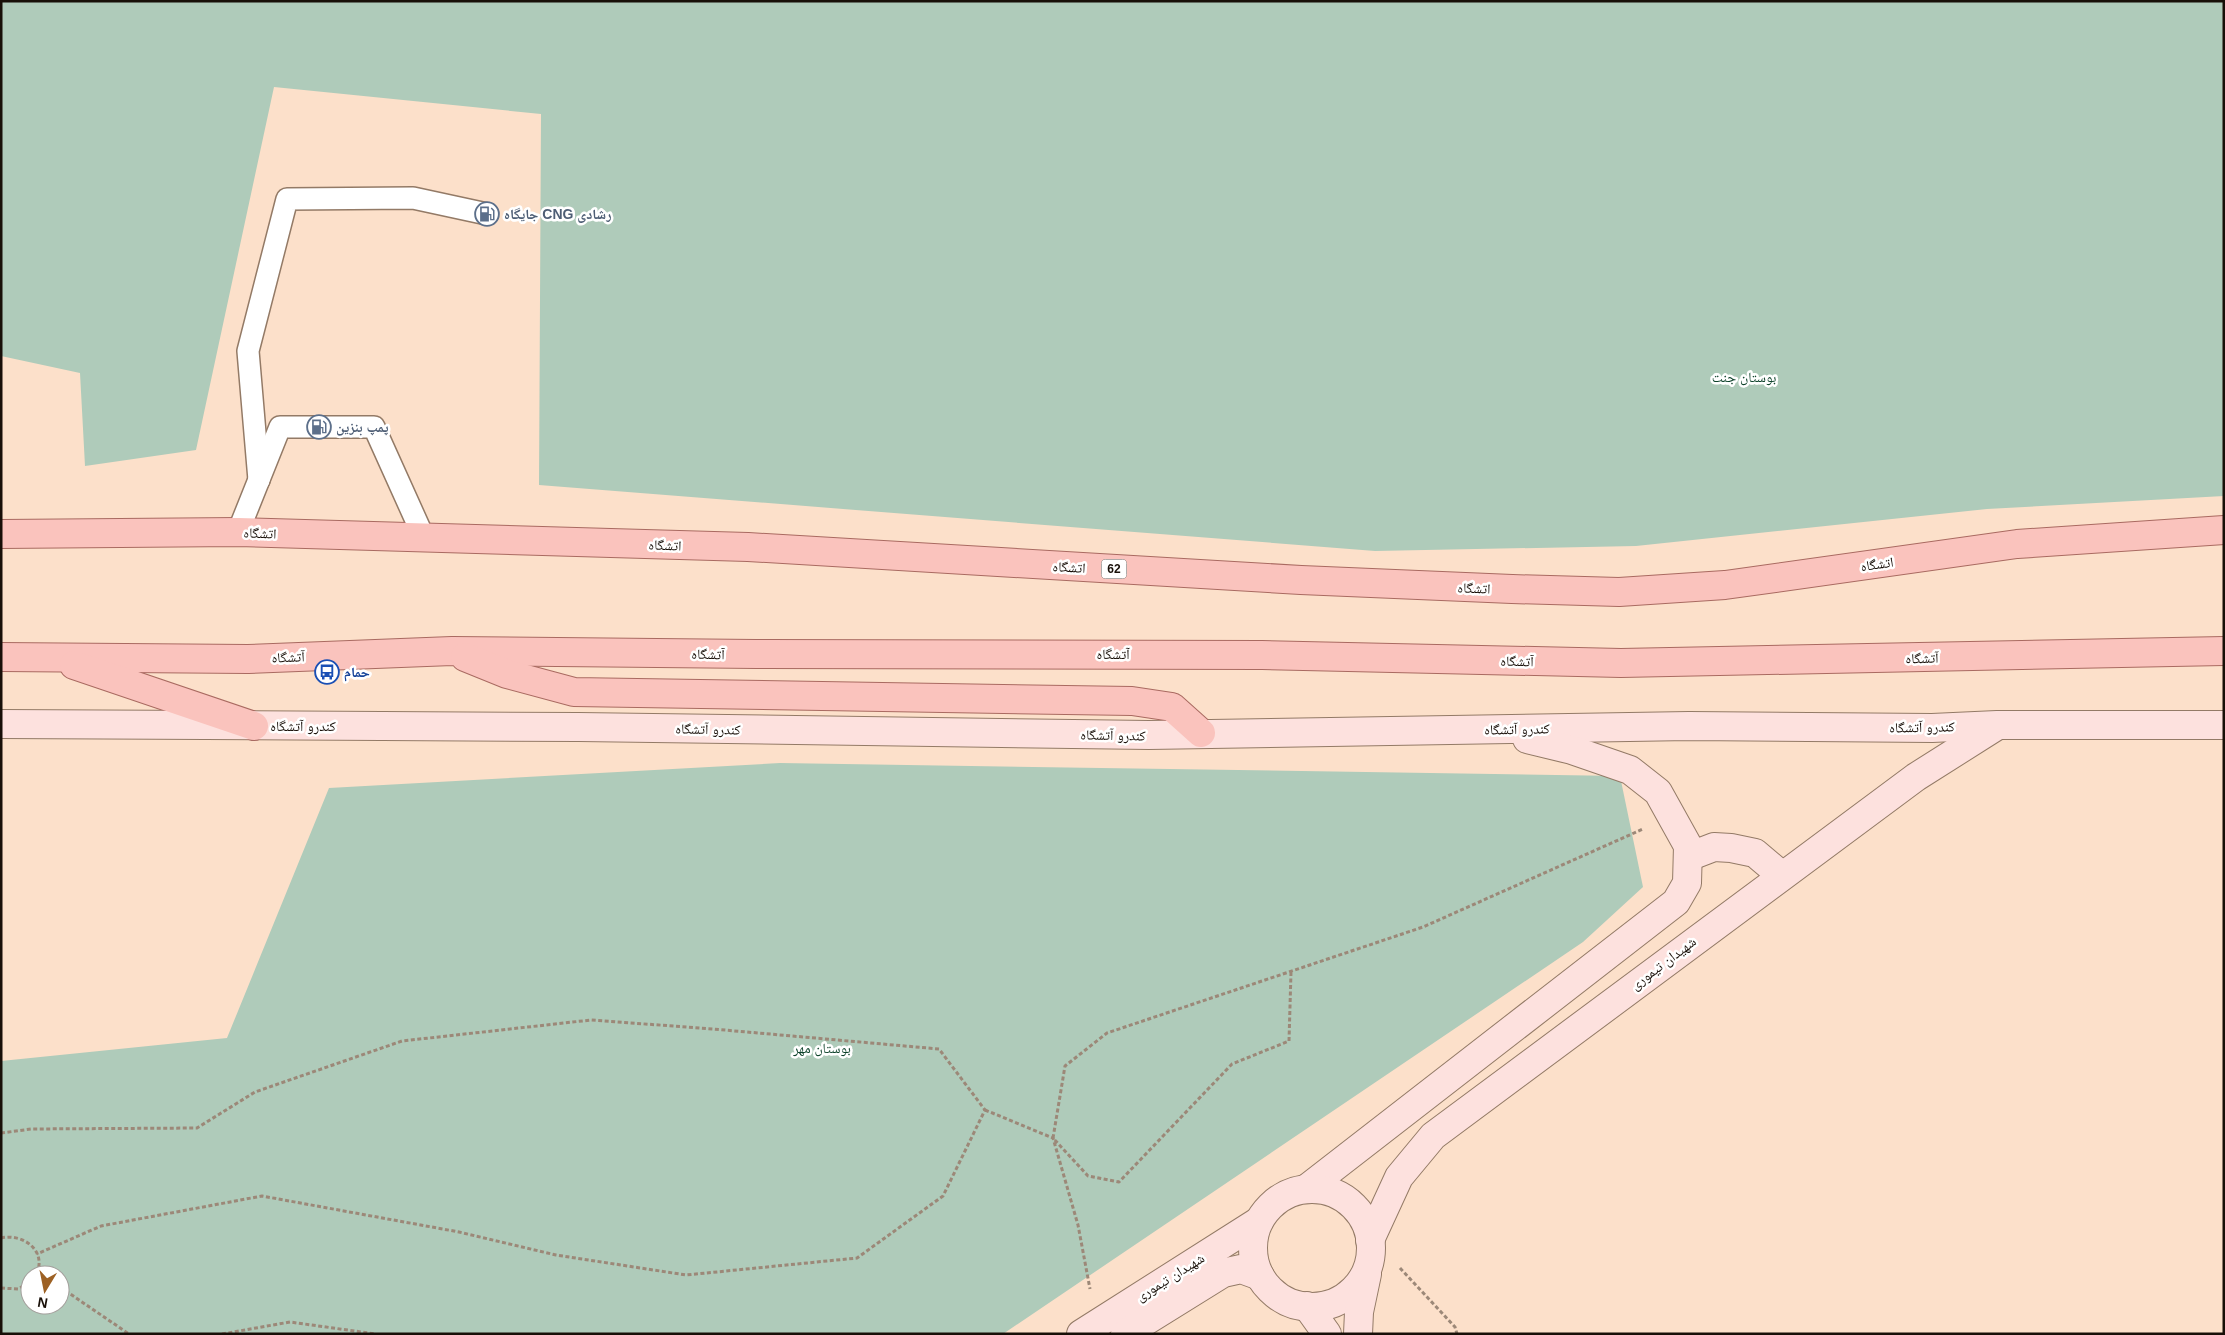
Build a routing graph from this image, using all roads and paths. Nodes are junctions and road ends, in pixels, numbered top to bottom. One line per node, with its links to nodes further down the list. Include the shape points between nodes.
1 (487, 214): 2 (lane, via 413,198 287,199 248,351)
2 (259, 480): 4 (lane); 6 (lane, via 280,427 374,427)
3 (2224, 530): 6 (main road, اتشگاه / 62, via 2017,544 1724,585 1619,592 1302,580 748,547)
4 (238, 532): 5 (main road, اتشگاه / 62); 6 (main road, اتشگاه / 62)
5 (1, 534)
6 (424, 538)
7 (452, 651): 8 (main road, آتشگاه, via 1262,655 1622,662); 10 (main road, آتشگاه, via 248,659); 16 (main road, via 507,674 574,692 1132,701 1172,707)
8 (2224, 651)
9 (1, 657): 10 (main road, آتشگاه)
10 (52, 657): 14 (main road)
11 (1, 724): 14 (main road, کندرو آتشگاه)
12 (1997, 725): 13 (main road, کندرو آتشگاه); 15 (main road, کندرو آتشگاه); 19 (main road, شهیدان تیموری, via 1916,777)
13 (2224, 725)
14 (254, 726): 16 (main road, کندرو آتشگاه)
15 (1490, 730): 16 (main road, کندرو آتشگاه); 17 (main road, via 1572,750 1630,770 1658,792)
16 (1201, 733)
17 (1671, 816): 18 (main road, via 1688,846); 20 (path, via 1423,928)
18 (1688, 857): 19 (main road, via 1714,847 1731,848 1755,853); 24 (main road, via 1687,883 1676,902)
19 (1781, 876): 27 (main road, شهیدان تیموری, via 1432,1136 1399,1177)
20 (1291, 972): 23 (path, via 1107,1033 1064,1066); 23 (path, via 1289,1041 1232,1064 1119,1182 1088,1176)
21 (985, 1110): 22 (path, via 939,1049 591,1020 402,1041 255,1092 197,1128 31,1129); 23 (path); 28 (path, via 943,1196 857,1258 686,1274 556,1254 459,1232 262,1196 100,1226)
22 (1, 1133)
23 (1053, 1138): 35 (path, via 1078,1225)
24 (1306, 1189): 25 (main road, via 1286,1194 1270,1205); 27 (main road, via 1324,1190 1343,1197 1357,1210 1368,1228)
25 (1259, 1221): 30 (main road, via 1253,1239 1253,1258); 35 (main road, شهیدان تیموری)
26 (1, 1238): 28 (path, via 19,1237 33,1246)
27 (1369, 1253): 34 (main road, via 1359,1283 1345,1297 1326,1305); 41 (main road); 42 (path, via 1392,1260 1455,1327)
28 (37, 1254): 29 (path)
29 (36, 1265)
30 (1260, 1276): 34 (main road, via 1272,1291 1288,1302); 39 (main road, شهیدان تیموری, via 1241,1269 1223,1273)
31 (1, 1288): 32 (path)
32 (20, 1288)
33 (70, 1294): 36 (path)
34 (1307, 1306): 40 (main road)
35 (1089, 1328)
36 (129, 1334)
37 (222, 1334): 38 (path, via 290,1322)
38 (376, 1334)
39 (1125, 1334)
40 (1327, 1334)
41 (1358, 1334)
42 (1456, 1334)

